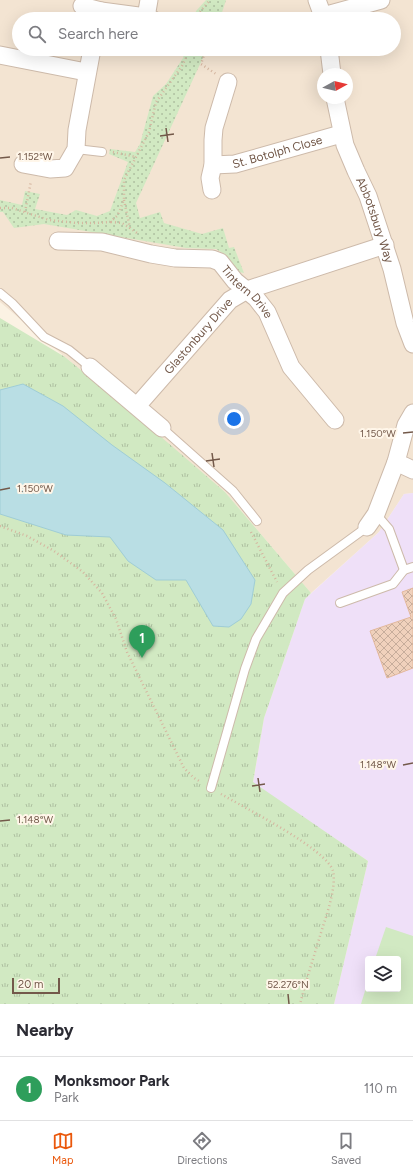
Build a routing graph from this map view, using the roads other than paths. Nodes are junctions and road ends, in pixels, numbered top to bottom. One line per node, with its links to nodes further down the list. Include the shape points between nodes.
1 (149, 0): 6 (street)
2 (317, 0): 7 (street)
3 (381, 0): 8 (street)
4 (82, 6): 5 (street)
5 (94, 12)
6 (149, 12)
7 (322, 12)
8 (343, 12)
9 (0, 55): 13 (street)
10 (90, 56): 13 (street)
11 (330, 56): 12 (street)
12 (331, 68)
13 (86, 72): 17 (street)
14 (228, 82): 19 (street, via 214,128)
15 (336, 104): 16 (street, Abbotsbury Way)
16 (341, 134): 19 (street, St. Botolph Close, via 235,164); 23 (street, Abbotsbury Way, via 368,196)
17 (76, 149): 18 (lane); 20 (street, via 64,168)
18 (102, 152)
19 (213, 164): 21 (street, via 210,178)
20 (29, 166)
21 (212, 190)
22 (58, 241): 24 (street, Tintern Drive, via 102,242 175,258 212,259 220,262 235,282)
23 (385, 245): 24 (street, Glastonbury Drive); 26 (street, Abbotsbury Way)
24 (246, 290): 28 (street, Glastonbury Drive, via 230,300); 30 (street, Tintern Drive, via 267,312 291,367)
25 (0, 293): 27 (lane, via 44,337 68,350)
26 (413, 344)
27 (90, 367): 28 (street)
28 (137, 406): 31 (street)
29 (413, 412): 32 (street, via 406,425)
30 (335, 420)
31 (162, 428): 34 (lane, via 229,488)
32 (396, 462): 33 (street); 35 (street)
33 (413, 470)
34 (257, 521)
35 (372, 521): 37 (lane, via 389,529); 39 (lane, via 308,570 283,593 256,639)
36 (413, 567): 37 (lane)
37 (404, 570): 38 (lane, via 393,584)
38 (340, 603)
39 (211, 788)

